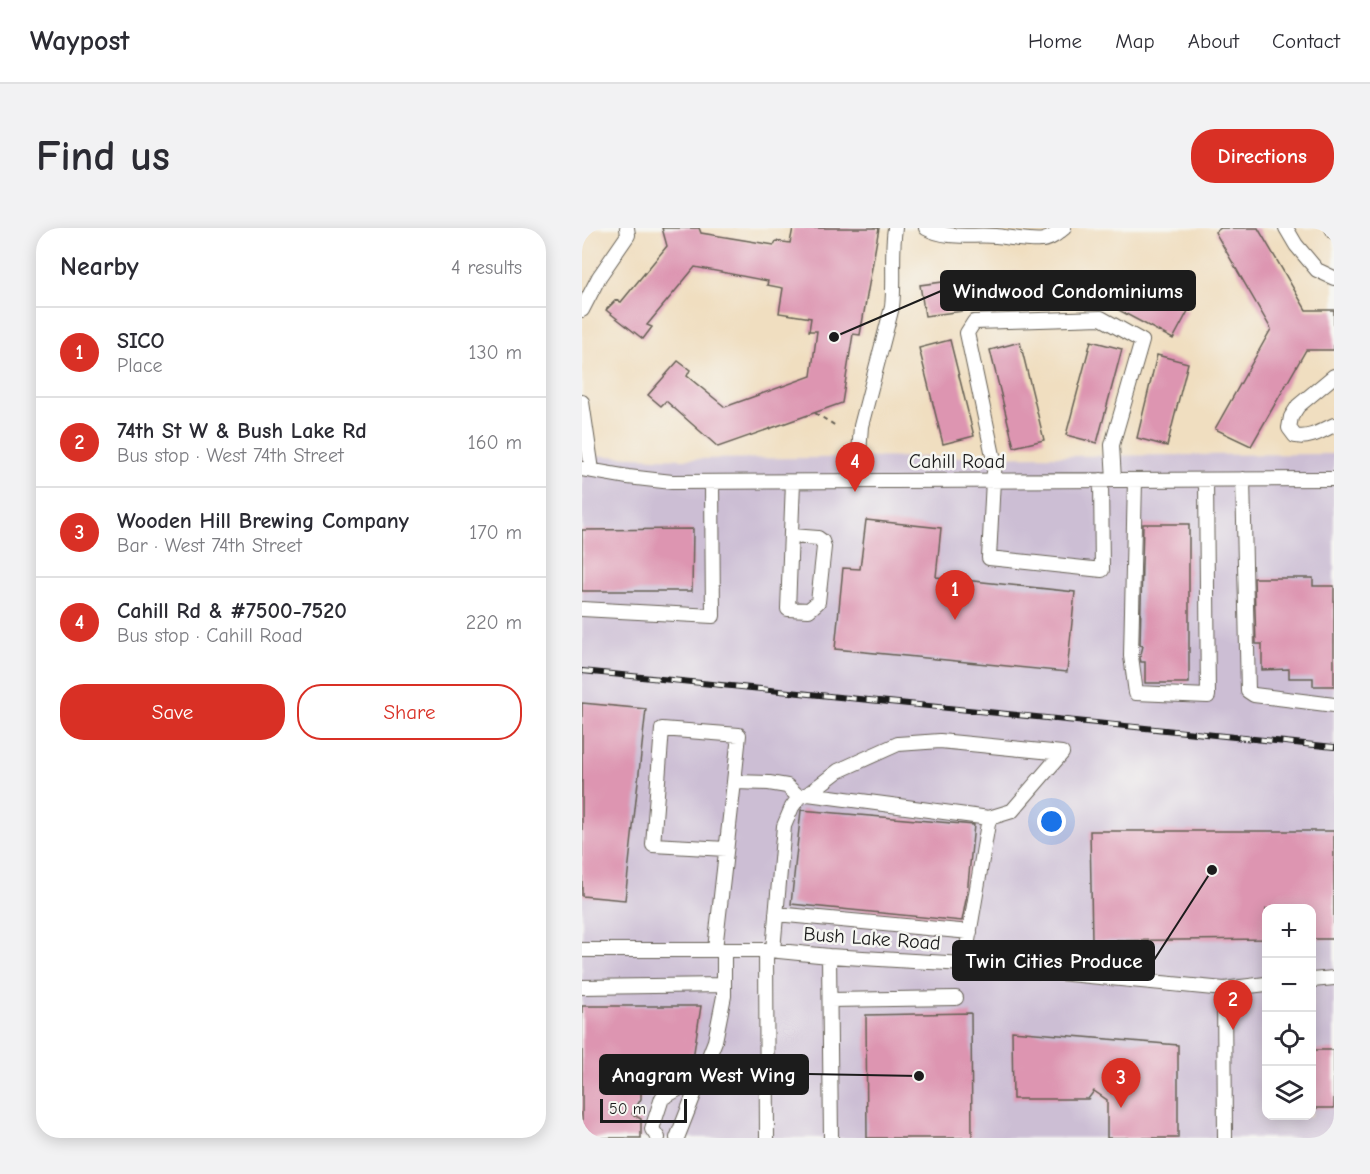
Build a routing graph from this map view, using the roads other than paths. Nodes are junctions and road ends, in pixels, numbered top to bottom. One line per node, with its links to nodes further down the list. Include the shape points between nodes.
1 (627, 228): 8 (street, via 628,235 598,277)
2 (895, 228): 19 (street, via 892,306 861,426)
3 (926, 228): 6 (street, via 937,234 964,237)
4 (1064, 228): 6 (street, via 1043,240)
5 (1286, 228): 7 (street, via 1317,270)
6 (992, 232)
7 (1334, 278)
8 (582, 310)
9 (1334, 376): 11 (street, via 1298,406 1289,428 1301,437 1313,436)
10 (582, 402): 12 (street)
11 (1334, 425)
12 (587, 470): 20 (street, Cahill Road, via 672,482)
13 (1243, 479): 17 (street, Cahill Road); 18 (street, Cahill Road); 24 (street, via 1248,691)
14 (993, 480): 15 (street, Cahill Road); 15 (street, via 989,558 1102,570); 15 (street, via 992,444 967,333 974,322 1101,318 1142,341 1112,444); 19 (street, Cahill Road)
15 (1107, 480): 16 (street, Cahill Road)
16 (1135, 480): 17 (street, Cahill Road); 17 (street, via 1131,656 1136,693 1208,696)
17 (1206, 480)
18 (1332, 480)
19 (857, 481): 21 (street, Cahill Road)
20 (712, 482): 21 (street, Cahill Road); 23 (street, via 713,616)
21 (793, 482): 22 (street)
22 (792, 536): 22 (street, via 788,609 808,610 819,602 824,547 818,538)
23 (582, 609)
24 (1334, 705)
25 (734, 782): 26 (street, via 787,786); 28 (street); 28 (street, via 739,735 663,729 653,845)
26 (803, 796): 27 (street); 27 (street, via 838,771 898,744 940,741 1062,753 1012,811); 29 (street, via 792,807 784,826)
27 (989, 818): 30 (street)
28 (726, 849): 32 (street)
29 (776, 914): 30 (street); 33 (street)
30 (969, 932): 35 (street)
31 (582, 950): 32 (street, Bush Lake Road)
32 (719, 950): 33 (street, Bush Lake Road); 39 (street)
33 (770, 950): 34 (street, Bush Lake Road); 47 (street)
34 (830, 956): 35 (street, Bush Lake Road); 43 (street)
35 (964, 964): 41 (street, Bush Lake Road)
36 (1334, 978): 37 (street)
37 (1316, 980)
38 (1262, 984): 41 (street, Bush Lake Road)
39 (724, 986): 40 (street); 44 (street, via 715,1041)
40 (582, 987)
41 (1224, 989): 49 (street)
42 (956, 998): 43 (street)
43 (830, 1000): 48 (street)
44 (700, 1077): 45 (street, via 662,1098 652,1129); 46 (street)
45 (658, 1138)
46 (677, 1138)
47 (767, 1138)
48 (831, 1138)
49 (1225, 1138)

